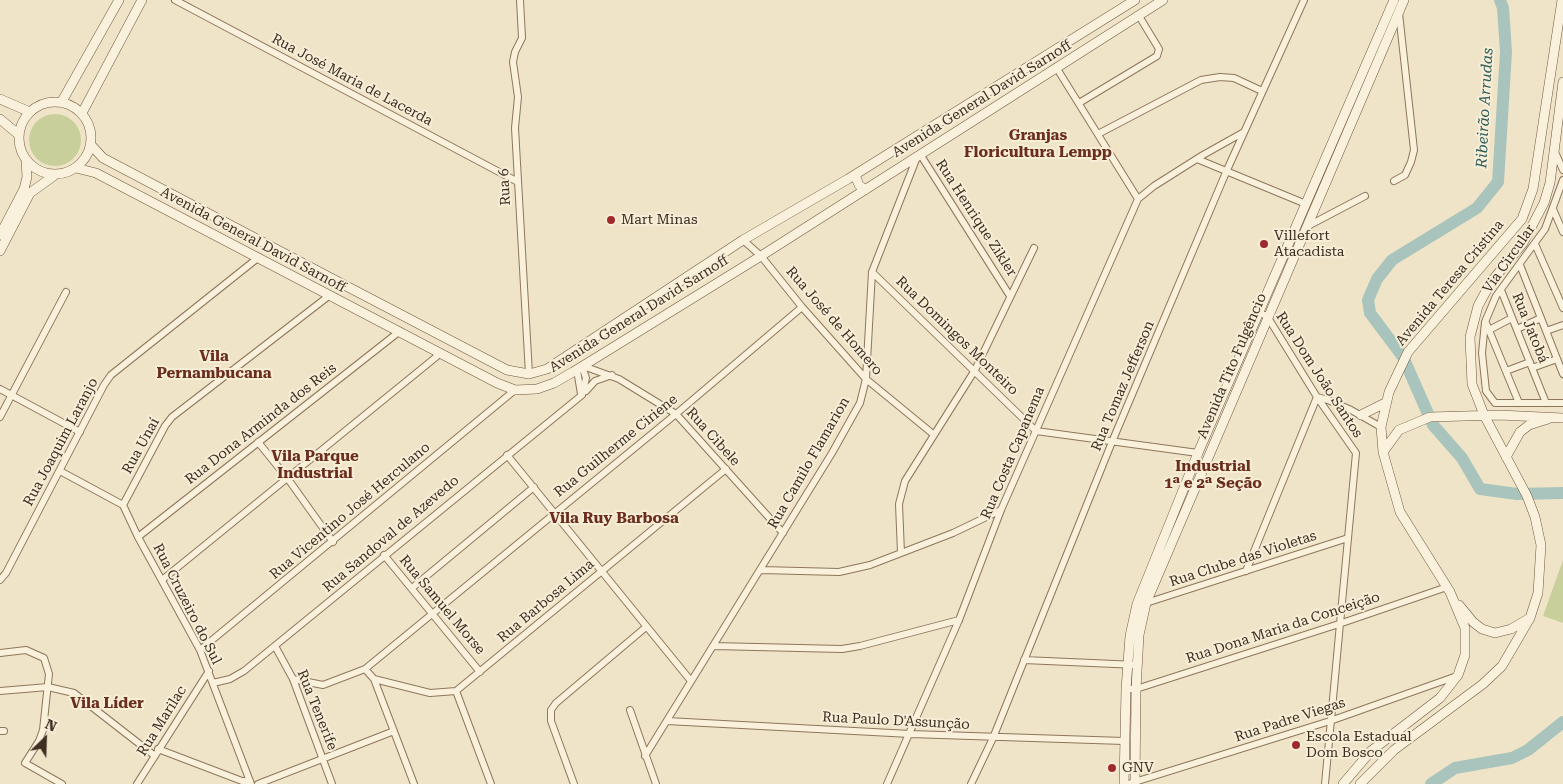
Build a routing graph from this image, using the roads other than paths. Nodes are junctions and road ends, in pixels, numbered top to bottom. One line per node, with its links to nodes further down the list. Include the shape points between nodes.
1 (120, 0): 17 (street)
2 (142, 0): 20 (street)
3 (175, 0): 37 (street, Rua José Maria de Lacerda)
4 (520, 0): 37 (street, Rua 6, via 522,38 513,62 518,97 515,128)
5 (1135, 0): 34 (street, Avenida General David Sarnoff)
6 (1163, 0): 12 (street, Avenida General David Sarnoff)
7 (1304, 0): 15 (street, Rua Tomaz Jefferson)
8 (1394, 0): 42 (street, Avenida Tito Fulgêncio)
9 (1404, 0): 11 (street, Avenida Tito Fulgêncio)
10 (1562, 0): 88 (street, Avenida Teresa Cristina, via 1533,189 1522,219 1408,352)
11 (1399, 12): 36 (street, via 1414,150 1408,169); 45 (street, Avenida Tito Fulgêncio)
12 (1139, 16): 13 (street, Avenida General David Sarnoff); 18 (street, via 1159,49 1157,56)
13 (1056, 68): 18 (street); 27 (street, Avenida General David Sarnoff)
14 (1563, 82): 26 (street)
15 (1262, 90): 22 (street, Rua Tomaz Jefferson); 23 (street, via 1234,78 1201,80)
16 (0, 99): 19 (street)
17 (61, 103): 19 (street, via 41,105); 20 (street)
18 (1079, 103): 23 (street)
19 (30, 112): 24 (street)
20 (82, 113): 25 (street, via 89,124)
21 (0, 119): 24 (street)
22 (1244, 132): 29 (street, Rua Costa Capanema); 31 (street, Rua Tomaz Jefferson)
23 (1098, 134): 41 (street)
24 (19, 135): 28 (street)
25 (91, 145): 30 (street, via 86,158); 79 (street, Avenida General David Sarnoff, via 103,158)
26 (1554, 148): 32 (street); 94 (street, via 1550,183 1536,222 1490,282 1478,306 1470,337 1472,384)
27 (919, 154): 38 (street, Avenida General David Sarnoff); 55 (street, Rua Camilo Flamarion); 59 (street, Rua Henrique Zikler)
28 (26, 159): 33 (street, via 34,168); 44 (street, via 24,189)
29 (1197, 159): 31 (street); 41 (street, Rua Costa Capanema)
30 (76, 168): 33 (street); 53 (street, Avenida General David Sarnoff, via 96,174)
31 (1228, 170): 42 (street); 104 (street, Rua Tomaz Jefferson)
32 (1563, 170)
33 (55, 175): 51 (street, via 30,193)
34 (851, 177): 38 (street); 39 (street); 48 (street, Avenida General David Sarnoff)
35 (1563, 180): 43 (street, Via Circular)
36 (1394, 181)
37 (518, 182): 80 (street, Rua 6)
38 (866, 190): 39 (street, Avenida General David Sarnoff)
39 (856, 196): 52 (street, Avenida General David Sarnoff)
40 (1365, 196): 45 (street)
41 (1138, 199): 100 (street, Rua Costa Capanema)
42 (1306, 204): 62 (street, Avenida Tito Fulgêncio)
43 (1553, 209): 46 (street); 49 (street, Via Circular)
44 (2, 224): 47 (street)
45 (1305, 228): 62 (street, Avenida Tito Fulgêncio)
46 (1563, 232)
47 (0, 235)
48 (743, 240): 52 (street, Rua José de Homero); 71 (street, Avenida General David Sarnoff)
49 (1535, 244): 54 (street, Via Circular); 61 (street)
50 (1034, 248): 59 (street)
51 (0, 251)
52 (761, 256): 60 (street, Rua José de Homero); 75 (street, Avenida General David Sarnoff)
53 (258, 257): 58 (street, Avenida General David Sarnoff); 101 (street, Rua Joaquim Laranjo, via 112,375)
54 (1520, 264): 56 (street, Via Circular); 64 (street)
55 (872, 272): 76 (street, Rua Domingos Monteiro); 82 (street, Rua Camilo Flamarion)
56 (1501, 290): 63 (street, Rua Jatobá); 65 (street, Via Circular)
57 (66, 292): 85 (street)
58 (330, 295): 69 (street, Avenida General David Sarnoff); 113 (street, Rua Unaí, via 172,417)
59 (1010, 296): 76 (street)
60 (802, 307): 82 (street, Rua José de Homero); 92 (street, Rua Guilherme Ciriene)
61 (1563, 308)
62 (1263, 314): 87 (street, Rua Dom João Santos); 106 (street, Avenida Tito Fulgêncio); 129 (street, Avenida Tito Fulgêncio)
63 (1512, 318): 67 (street, Rua Jatobá); 68 (street)
64 (1541, 318): 67 (street); 70 (street)
65 (1485, 322): 68 (street); 89 (street, Via Circular, via 1482,353 1486,391 1495,403)
66 (1563, 325): 70 (street)
67 (1517, 329): 74 (street, Rua Jatobá)
68 (1489, 330): 78 (street)
69 (400, 331): 72 (street, Avenida General David Sarnoff); 103 (street, Rua Dona Arminda dos Reis)
70 (1546, 331): 73 (street)
71 (576, 350): 75 (street); 80 (street, Avenida General David Sarnoff, via 547,370)
72 (441, 353): 84 (street, Avenida General David Sarnoff); 111 (street)
73 (1557, 359): 74 (street); 77 (street)
74 (1531, 365): 78 (street); 90 (street, Rua Jatobá)
75 (580, 367): 81 (street, Rua Cibele); 84 (street, Avenida General David Sarnoff, via 554,383 537,389); 86 (street)
76 (975, 370): 100 (street, Rua Domingos Monteiro); 102 (street)
77 (1562, 370)
78 (1506, 371): 89 (street)
79 (516, 373): 80 (street, Avenida General David Sarnoff); 84 (street, via 511,381)
80 (529, 374)
81 (612, 375): 86 (street, Rua Sandoval de Azevedo, via 595,381); 92 (street, Rua Cibele)
82 (866, 379): 102 (street, Rua José de Homero); 116 (street, Rua Camilo Flamarion, via 860,403)
83 (0, 389): 85 (street)
84 (515, 390): 119 (street, Rua Vicentino José Herculano)
85 (12, 395): 95 (street); 101 (street)
86 (582, 395): 107 (street, Rua Sandoval de Azevedo)
87 (1317, 397): 93 (street); 118 (street, Rua Dom João Santos, via 1356,453); 124 (street)
88 (1385, 403): 93 (street); 98 (street, Avenida Teresa Cristina)
89 (1519, 403): 90 (street, Via Circular)
90 (1546, 403): 91 (street, Via Circular)
91 (1563, 403)
92 (676, 414): 109 (street, Rua Cibele); 115 (street, Rua Guilherme Ciriene)
93 (1361, 415): 98 (street)
94 (1484, 415): 96 (street); 99 (street, via 1430,417); 108 (street)
95 (0, 417)
96 (1553, 417): 97 (street); 108 (street, via 1529,425 1520,432)
97 (1563, 418)
98 (1381, 428): 99 (street); 105 (street, Avenida Teresa Cristina)
99 (1400, 429): 105 (street)
100 (1036, 431): 104 (street); 114 (street, Rua Costa Capanema)
101 (80, 432): 110 (street, Rua Joaquim Laranjo)
102 (933, 434): 120 (street, via 905,481 899,504)
103 (258, 442): 111 (street); 117 (street, Rua Dona Arminda dos Reis)
104 (1112, 442): 106 (street); 139 (street, Rua Tomaz Jefferson)
105 (1383, 452): 128 (street, Avenida Teresa Cristina, via 1400,512)
106 (1198, 453): 140 (street, Avenida Tito Fulgêncio, via 1138,604)
107 (507, 455): 112 (street); 121 (street, Rua Sandoval de Azevedo)
108 (1506, 457): 131 (street, via 1535,517 1541,546 1538,593)
109 (726, 470): 116 (street, Rua Cibele); 123 (street, Rua Barbosa Lima)
110 (60, 471): 113 (street); 125 (street, Rua Joaquim Laranjo)
111 (288, 479): 119 (street); 126 (street)
112 (534, 487): 115 (street); 127 (street)
113 (124, 504): 117 (street, Rua Cruzeiro do Sul)
114 (1002, 510): 120 (street); 132 (street, Rua Costa Capanema)
115 (555, 512): 123 (street); 130 (street, Rua Guilherme Ciriene)
116 (782, 533): 122 (street, Rua Camilo Flamarion)
117 (138, 537): 126 (street, Rua Cruzeiro do Sul)
118 (1348, 538): 124 (street, Rua Clube das Violetas); 133 (street)
119 (333, 542): 137 (street, Rua Vicentino José Herculano)
120 (901, 553): 122 (street, via 839,572)
121 (384, 555): 127 (street, Rua Samuel Morse); 135 (street, Rua Sandoval de Azevedo)
122 (761, 570): 136 (street, Rua Camilo Flamarion)
123 (602, 571): 134 (street); 143 (street, Rua Barbosa Lima)
124 (1246, 571): 129 (street, Rua Clube das Violetas)
125 (0, 580)
126 (162, 580): 137 (street, Rua Cruzeiro do Sul)
127 (412, 588): 130 (street, Rua Samuel Morse)
128 (1449, 589): 131 (street, via 1482,629 1495,633 1511,629); 133 (street, Rua Dona Maria da Conceição); 144 (street, Avenida Teresa Cristina, via 1465,628 1465,655)
129 (1146, 604): 140 (street, Avenida Tito Fulgêncio)
130 (432, 613): 141 (street, Rua Guilherme Ciriene); 143 (street, Rua Samuel Morse)
131 (1530, 618): 179 (street, via 1502,666 1483,684 1394,750)
132 (959, 620): 136 (street, via 842,649); 158 (street, Rua Costa Capanema)
133 (1339, 624): 150 (street, Rua Dona Maria da Conceição); 156 (street)
134 (646, 627): 147 (street); 172 (street, via 556,703 552,710 551,721)
135 (275, 646): 146 (street, Rua Tenerife); 148 (street, Rua Sandoval de Azevedo, via 244,671)
136 (713, 646): 147 (street, Rua Camilo Flamarion)
137 (200, 650): 142 (street, Rua Cruzeiro do Sul)
138 (0, 653): 149 (street, via 26,650 44,658 49,674)
139 (1024, 660): 140 (street); 159 (street, Rua Tomaz Jefferson)
140 (1132, 664): 150 (street, Avenida Tito Fulgêncio); 151 (street, Avenida Tito Fulgêncio)
141 (365, 669): 145 (street); 146 (street, Rua Guilherme Ciriene, via 323,685)
142 (209, 671): 148 (street, Rua Cruzeiro do Sul); 161 (street, Rua Marilac)
143 (480, 672): 153 (street, Rua Barbosa Lima)
144 (1458, 675): 156 (street, Rua Padre Viegas); 178 (street, Avenida Teresa Cristina, via 1440,698 1370,751)
145 (374, 678): 153 (street, via 430,693); 157 (street)
146 (293, 679): 163 (street, Rua Tenerife)
147 (692, 682): 155 (street, Rua Camilo Flamarion)
148 (213, 683): 164 (street, Rua Cruzeiro do Sul)
149 (48, 687): 152 (street); 161 (street, via 74,694); 166 (street, via 41,736 26,763)
150 (1136, 688): 151 (street, Rua Dona Maria da Conceição); 165 (street, Avenida Tito Fulgêncio)
151 (1126, 689): 160 (street, Avenida Tito Fulgêncio)
152 (0, 691)
153 (456, 691): 171 (street)
154 (630, 710): 162 (street)
155 (667, 721): 158 (street, Rua Paulo D'Assunção); 162 (street, Rua Camilo Flamarion)
156 (1330, 721): 165 (street, Rua Padre Viegas); 177 (street)
157 (394, 731): 163 (street); 170 (street)
158 (910, 734): 159 (street, Rua Paulo D'Assunção); 174 (street, Rua Costa Capanema)
159 (993, 738): 160 (street, Rua Paulo D'Assunção); 175 (street, Rua Tomaz Jefferson)
160 (1124, 741): 176 (street, Avenida Tito Fulgêncio)
161 (156, 753): 164 (street); 167 (street, Rua Marilac)
162 (645, 756): 173 (street)
163 (323, 760): 168 (street); 169 (street, Rua Tenerife)
164 (250, 782)
165 (1133, 783)
166 (62, 784)
167 (137, 784)
168 (258, 784)
169 (332, 784)
170 (414, 784)
171 (491, 784)
172 (574, 784)
173 (656, 784)
174 (887, 784)
175 (971, 784)
176 (1124, 784)
177 (1325, 784)
178 (1343, 784)
179 (1360, 784)

